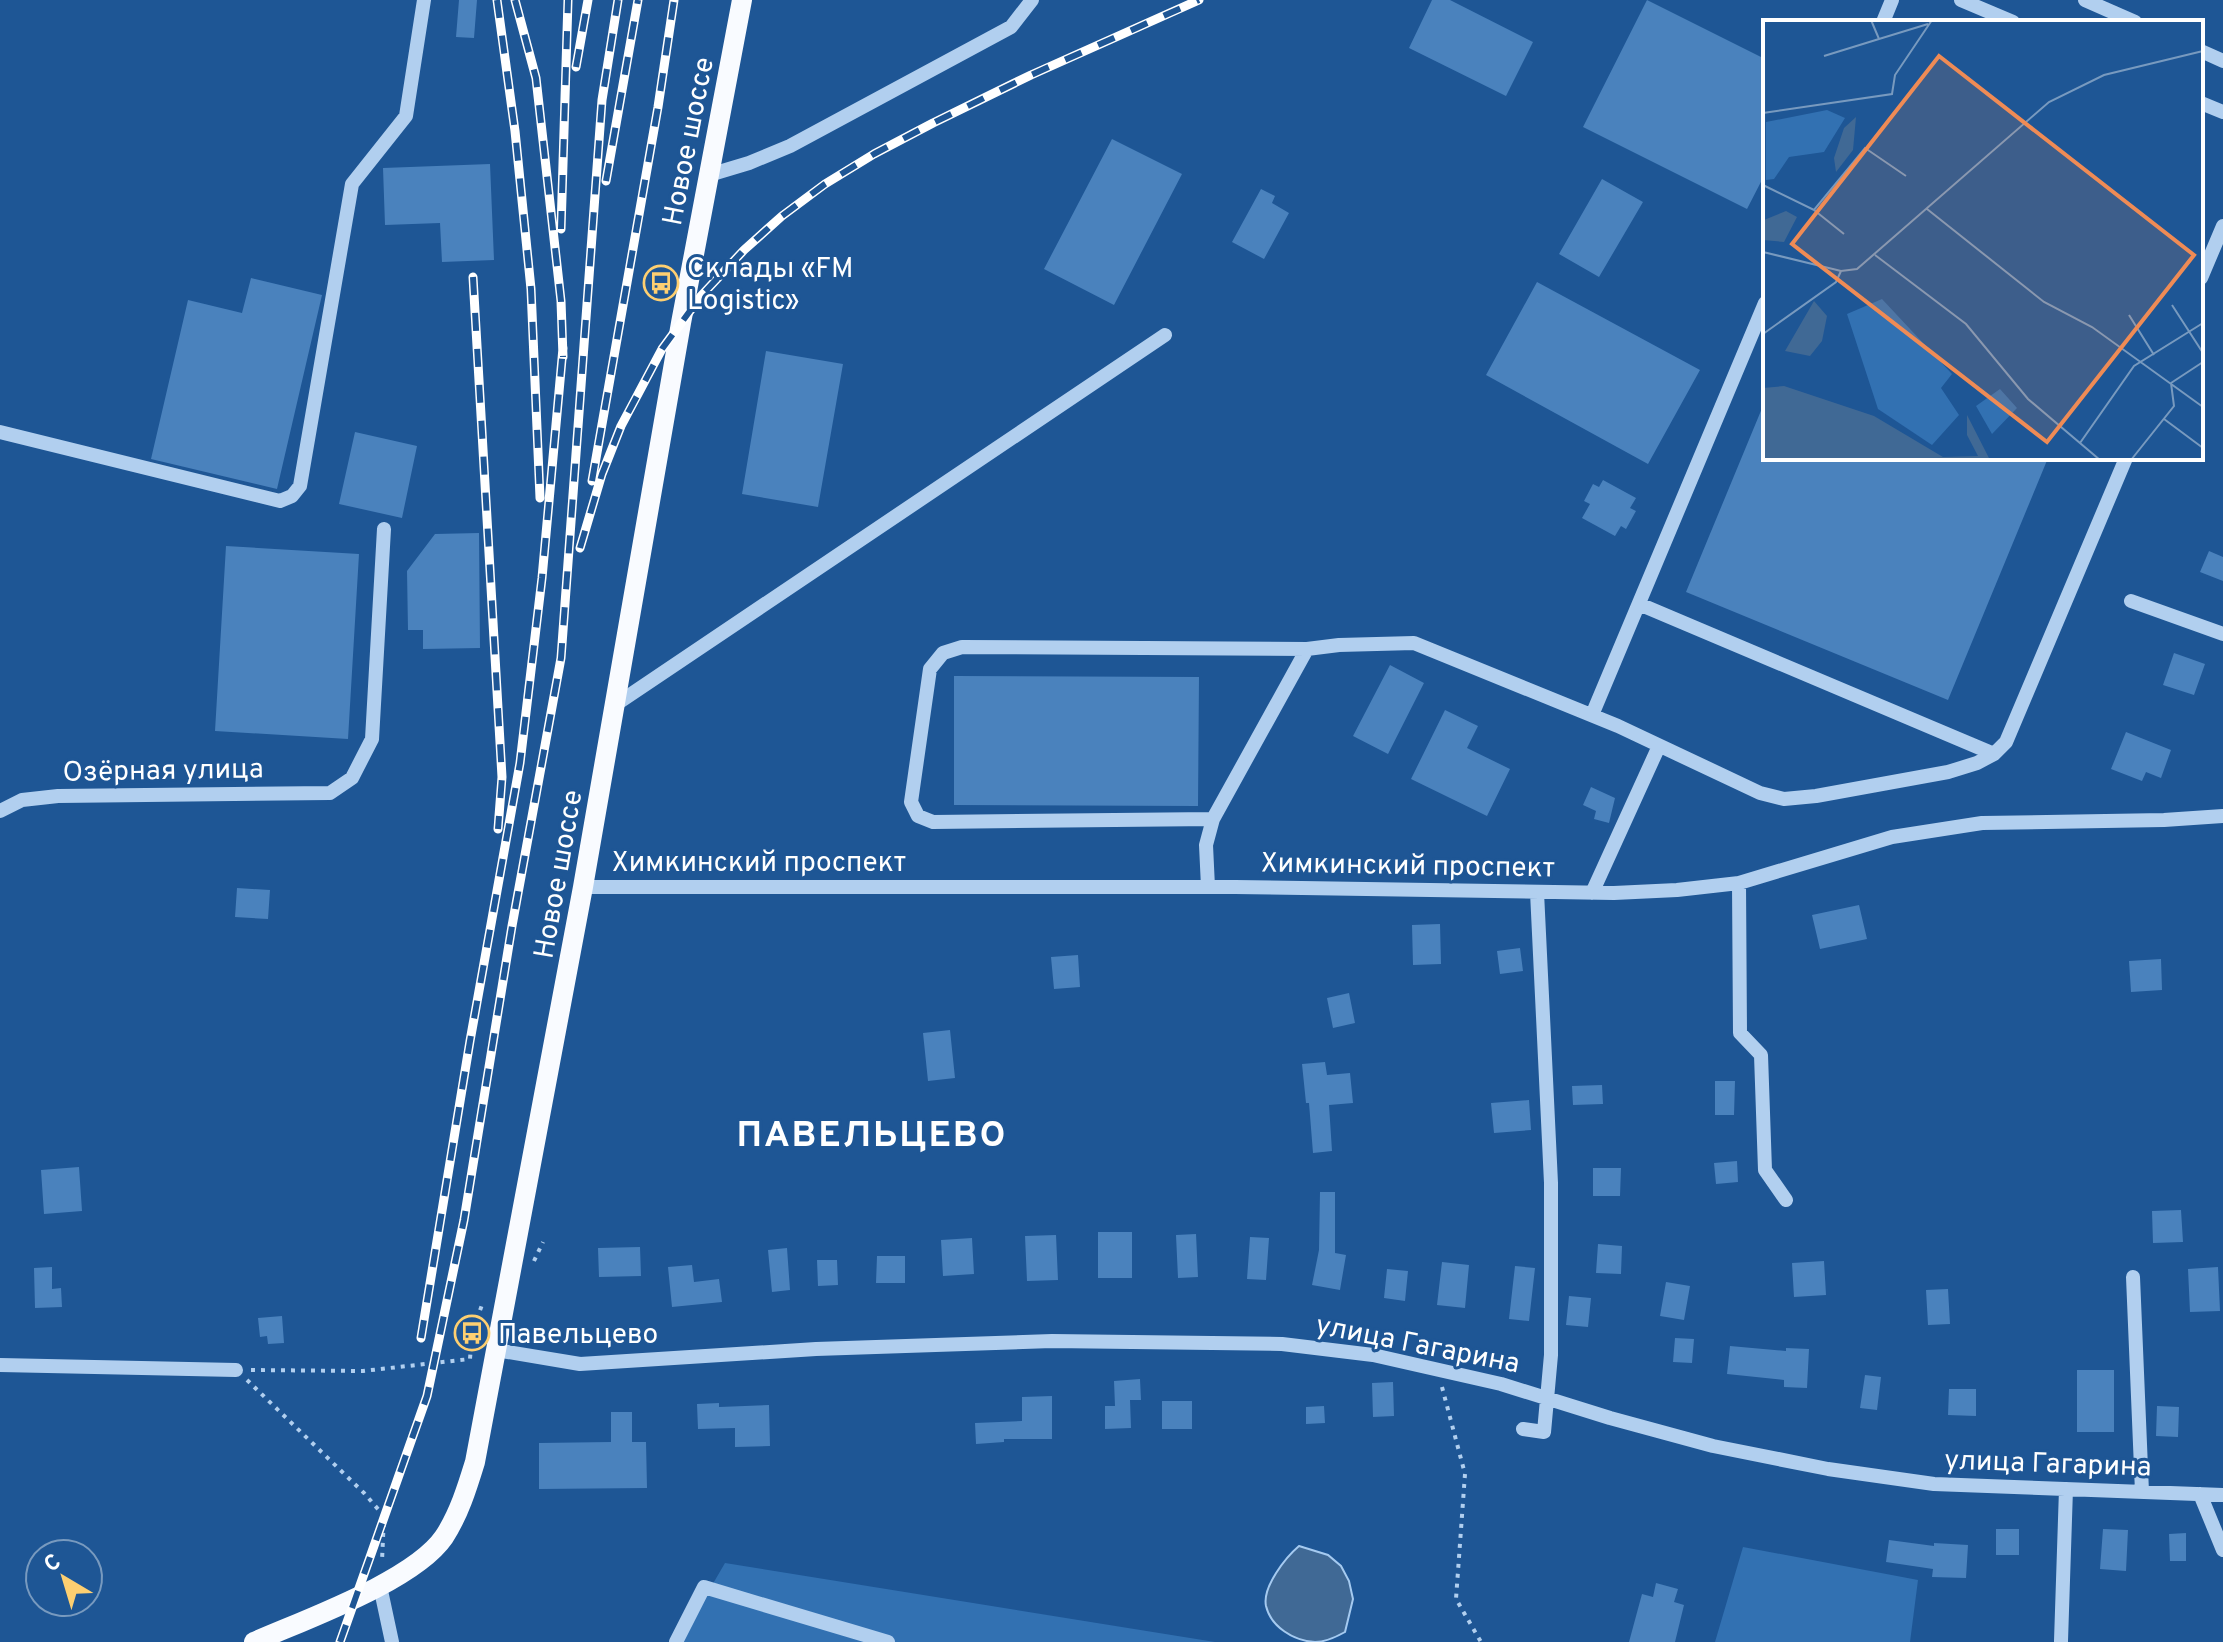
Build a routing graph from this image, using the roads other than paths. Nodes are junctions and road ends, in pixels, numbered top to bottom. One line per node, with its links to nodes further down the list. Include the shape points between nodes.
1 (424, 0): 19 (street, via 406,116 352,184 300,486 292,496 280,501)
2 (742, 0): 14 (main road, Новое шоссе)
3 (1032, 0): 14 (street, via 1011,27 984,42 790,146)
4 (1892, 0): 7 (street)
5 (1961, 0): 8 (street)
6 (2085, 0): 9 (street)
7 (1884, 20)
8 (2008, 20)
9 (2130, 20)
10 (2203, 52): 11 (street)
11 (2223, 61)
12 (2203, 104): 13 (street)
13 (2223, 112)
14 (709, 175): 26 (main road, Новое шоссе)
15 (2223, 226): 16 (street)
16 (2203, 273)
17 (1763, 308): 23 (street)
18 (1165, 335): 26 (street)
19 (0, 432)
20 (2125, 460): 29 (street, via 2014,727)
21 (384, 529): 30 (street, Озёрная улица, via 372,739 352,778 330,793 58,796 22,800)
22 (2131, 601): 24 (street)
23 (1639, 604): 27 (street); 29 (street)
24 (2223, 634)
25 (1307, 649): 27 (street, via 1414,643); 32 (street); 32 (street, via 962,647 943,653 930,669 911,802 918,816 933,822)
26 (615, 705): 34 (main road, Новое шоссе)
27 (1592, 715): 28 (street)
28 (1659, 746): 29 (street, via 1784,799 1948,772); 37 (street)
29 (1994, 754)
30 (0, 811)
31 (2223, 816): 33 (street, Химкинский проспект, via 1982,823 1892,837)
32 (1213, 819): 35 (street, via 1206,845)
33 (1739, 883): 37 (street, Химкинский проспект); 38 (street, via 1740,1033 1761,1055 1765,1170)
34 (583, 887): 35 (street, Химкинский проспект); 40 (main road, Новое шоссе)
35 (1208, 887): 36 (street, Химкинский проспект)
36 (1537, 892): 37 (street, Химкинский проспект); 43 (street, via 1551,1183)
37 (1592, 893)
38 (1786, 1200)
39 (2133, 1277): 46 (street)
40 (496, 1350): 43 (street, улица Гагарина, via 580,1364 1052,1341 1282,1344 1373,1355); 50 (main road, Новое шоссе, via 475,1462 461,1506 442,1539)
41 (0, 1365): 42 (street)
42 (236, 1370)
43 (1547, 1397): 44 (street, via 1544,1432); 45 (street, улица Гагарина, via 1713,1446 1828,1469 1934,1484)
44 (1523, 1429)
45 (2066, 1489): 46 (street, улица Гагарина); 51 (street)
46 (2142, 1492): 47 (street, улица Гагарина)
47 (2200, 1494): 48 (street, улица Гагарина); 49 (street)
48 (2223, 1495)
49 (2223, 1550)
50 (380, 1586): 52 (main road, Новое шоссе); 53 (street)
51 (2061, 1641)
52 (254, 1642)
53 (392, 1642)
54 (676, 1642): 55 (street, via 704,1587)
55 (888, 1642)

